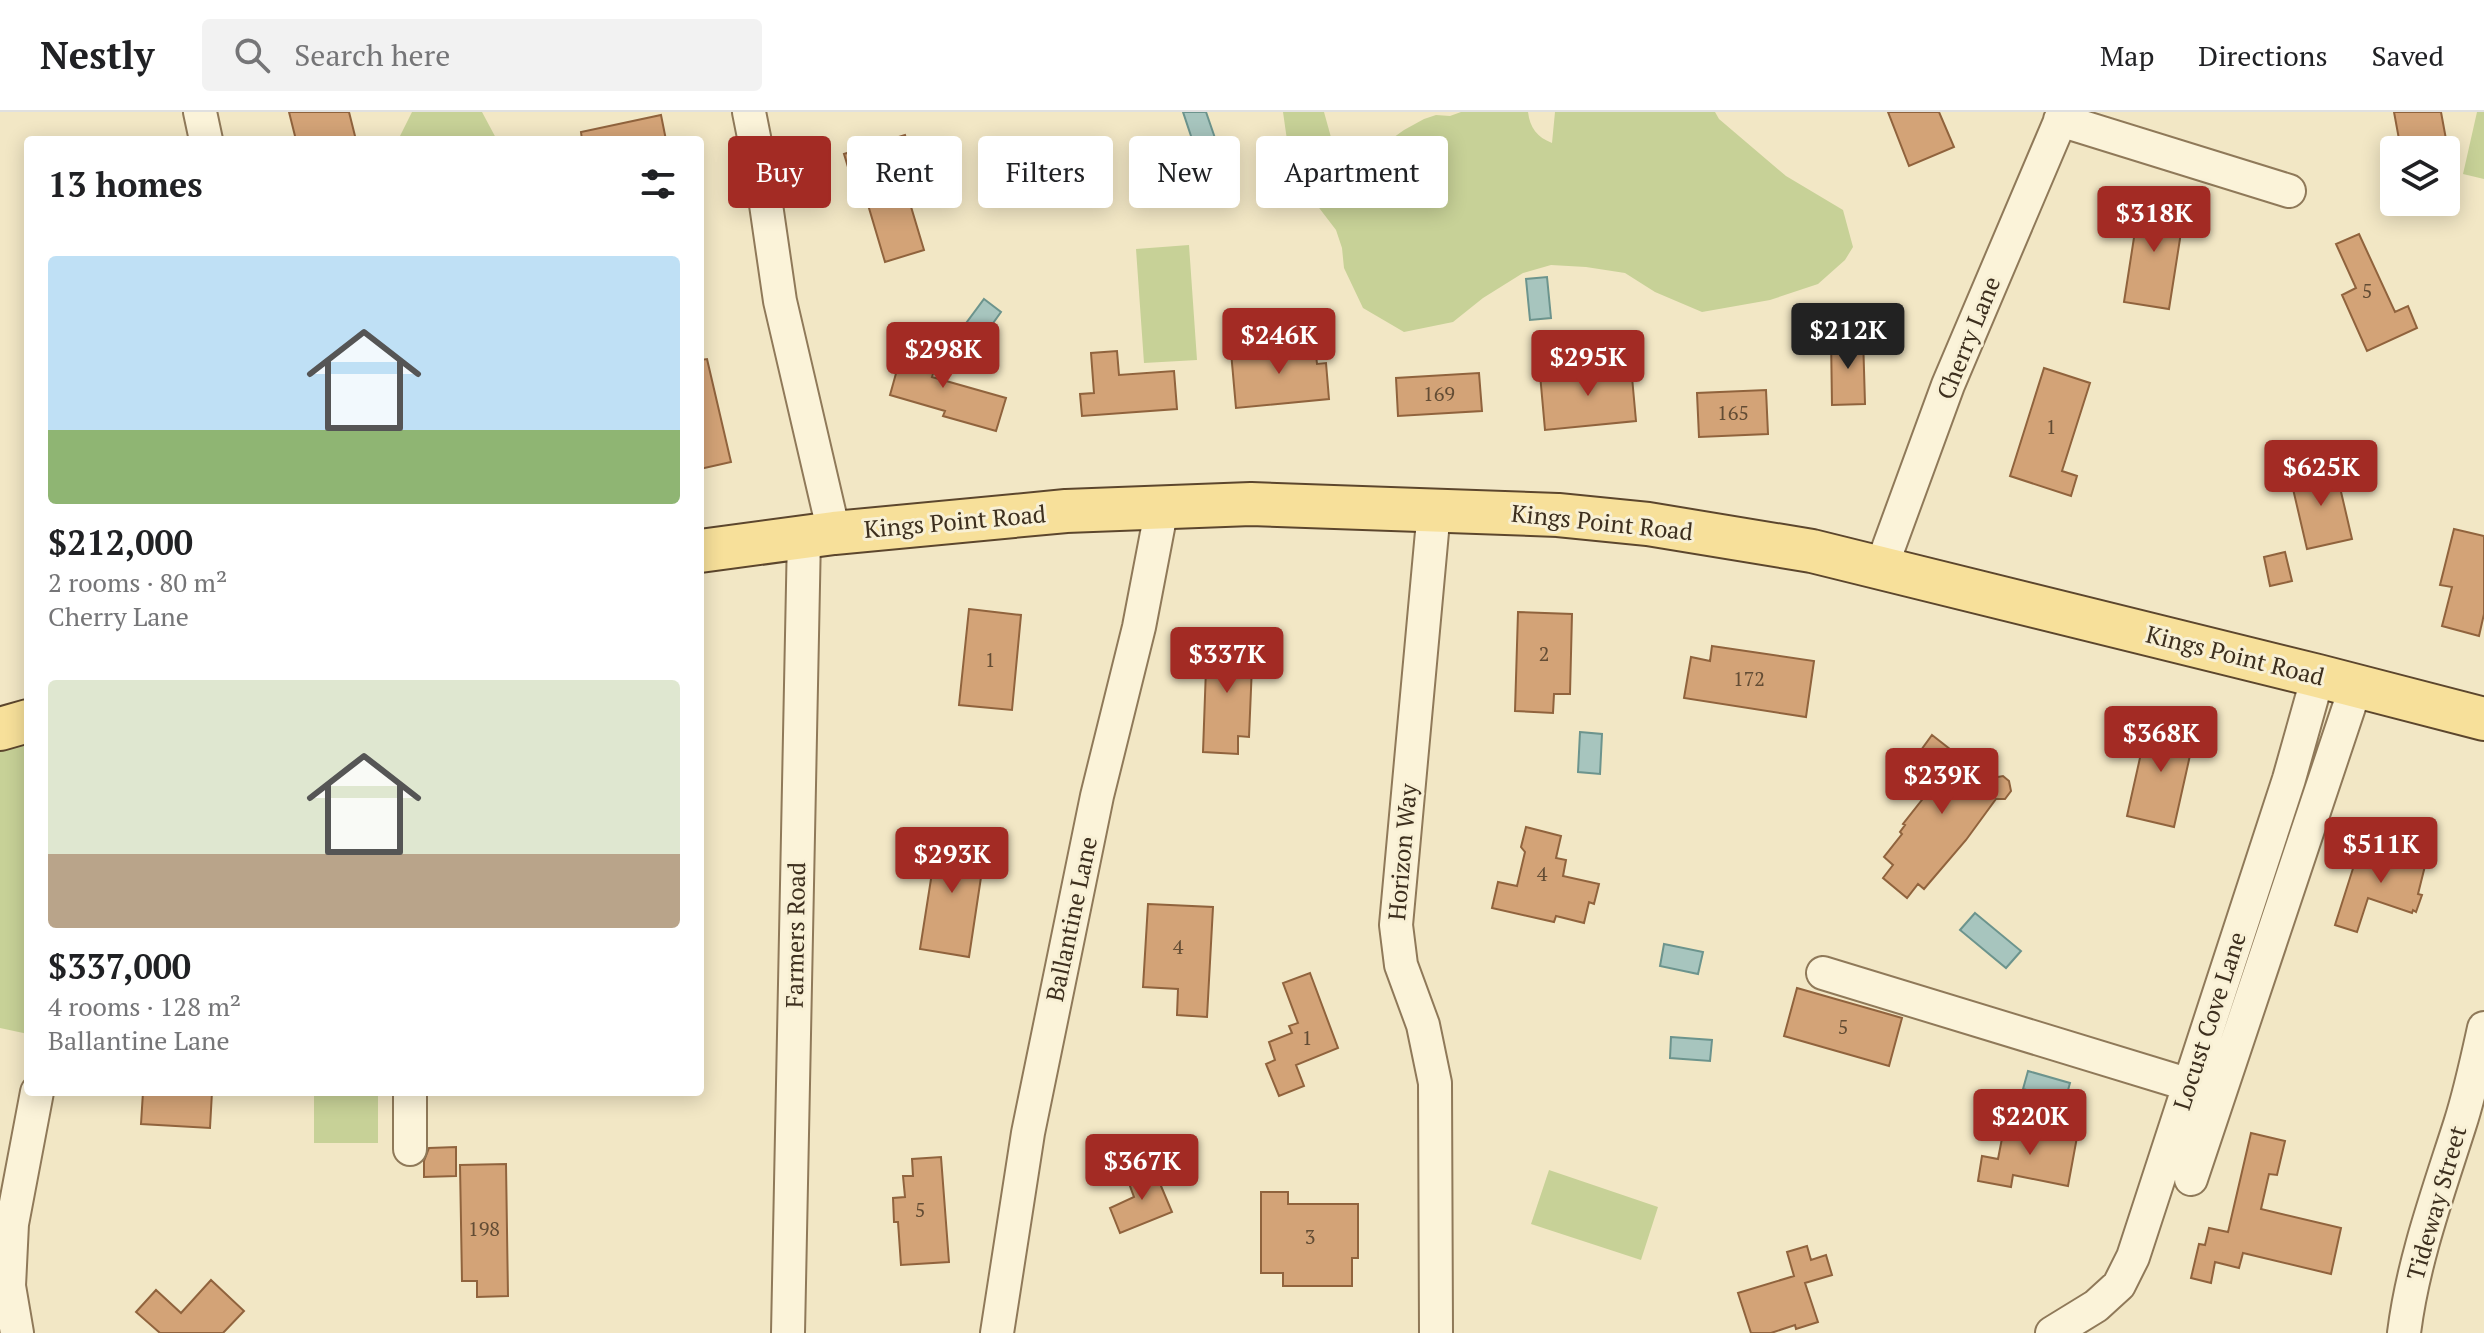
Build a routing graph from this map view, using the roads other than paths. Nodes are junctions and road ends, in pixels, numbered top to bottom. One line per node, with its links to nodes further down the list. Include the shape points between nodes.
1 (200, 112): 4 (street)
2 (749, 112): 8 (street, Farmers Road)
3 (2062, 116): 5 (street); 10 (street, Cherry Lane, via 1948,385)
4 (205, 136)
5 (2289, 191)
6 (1162, 507): 7 (main road, Kings Point Road); 8 (main road, Kings Point Road); 24 (street, Ballantine Lane, via 1028,1133)
7 (1434, 510): 10 (main road, Kings Point Road, via 1648,524); 25 (street, Horizon Way, via 1396,925 1401,965 1423,1025 1435,1083)
8 (819, 535): 9 (main road, Kings Point Road); 23 (street, Farmers Road)
9 (704, 550)
10 (1881, 568): 11 (main road, Kings Point Road)
11 (2337, 681): 12 (main road, Kings Point Road); 17 (street, Locust Cove Lane, via 2289,779); 21 (street)
12 (2484, 719)
13 (24, 722): 14 (main road)
14 (0, 729)
15 (1823, 973): 17 (street)
16 (2484, 1028): 28 (street, Tideway Street, via 2461,1121 2432,1204)
17 (2190, 1085): 27 (street, Locust Cove Lane, via 2119,1285)
18 (36, 1096): 22 (street, via 12,1224 9,1286)
19 (410, 1096): 20 (street)
20 (410, 1149)
21 (2191, 1179)
22 (17, 1333)
23 (788, 1333)
24 (997, 1333)
25 (1436, 1333)
26 (2037, 1333): 27 (street, Locust Cove Lane)
27 (2053, 1333)
28 (2404, 1333)

